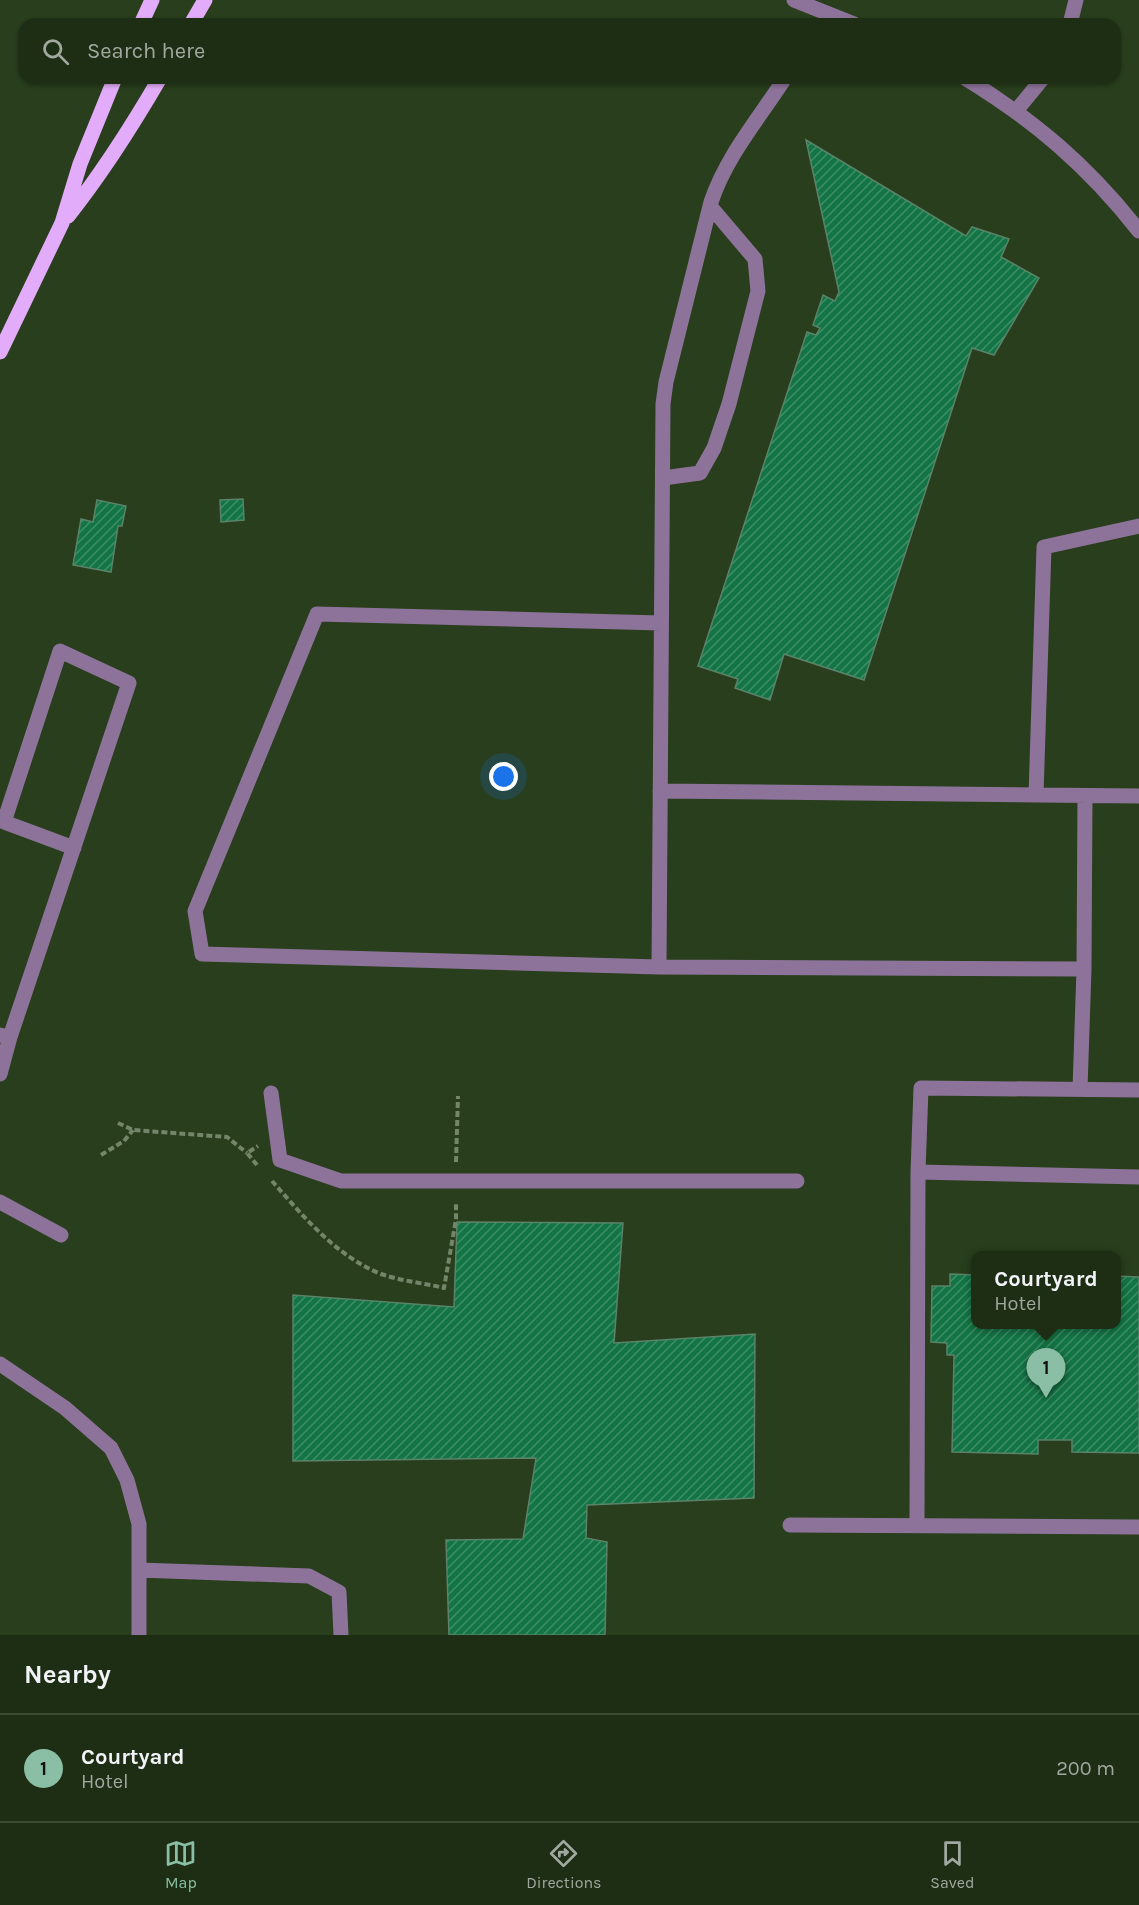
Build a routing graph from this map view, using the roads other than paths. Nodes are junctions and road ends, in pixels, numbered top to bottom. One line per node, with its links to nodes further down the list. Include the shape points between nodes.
1 (152, 0): 6 (main road)
2 (205, 0): 7 (main road)
3 (794, 0): 5 (lane)
4 (1076, 0): 8 (lane)
5 (818, 17)
6 (144, 18)
7 (194, 18)
8 (1072, 18)
9 (113, 84): 16 (main road, via 83,155)
10 (156, 84): 16 (main road, via 94,183)
11 (781, 84): 15 (lane, via 731,156)
12 (974, 84): 14 (lane)
13 (1038, 84): 14 (lane)
14 (1016, 111): 17 (lane, via 1090,173)
15 (710, 206): 19 (lane, via 666,382); 19 (lane, via 755,259 758,291 714,448 700,473)
16 (62, 223): 18 (main road)
17 (1139, 231)
18 (0, 352)
19 (663, 478): 21 (lane)
20 (1139, 526): 23 (lane, via 1044,547)
21 (662, 623): 22 (lane); 27 (lane, via 317,614 195,911 202,954)
22 (660, 791): 23 (lane); 27 (lane)
23 (1036, 795): 24 (lane)
24 (1085, 796): 25 (lane); 28 (lane)
25 (1139, 796)
26 (74, 848): 26 (lane, via 129,683 60,651 4,822); 29 (lane)
27 (659, 967): 28 (lane)
28 (1084, 969): 31 (lane)
29 (5, 1036): 30 (lane)
30 (0, 1074)
31 (1080, 1089): 32 (lane); 34 (lane, via 921,1088)
32 (1139, 1090)
33 (271, 1093): 36 (lane, via 280,1160 341,1181)
34 (918, 1172): 35 (lane); 41 (lane)
35 (1139, 1178)
36 (797, 1181)
37 (0, 1202): 38 (lane)
38 (61, 1235)
39 (0, 1364): 43 (lane, via 65,1408 111,1448 128,1480 139,1524)
40 (790, 1525): 41 (lane)
41 (917, 1526): 42 (lane)
42 (1139, 1527)
43 (139, 1570): 44 (lane); 45 (lane, via 309,1576 339,1592)
44 (139, 1635)
45 (341, 1635)

